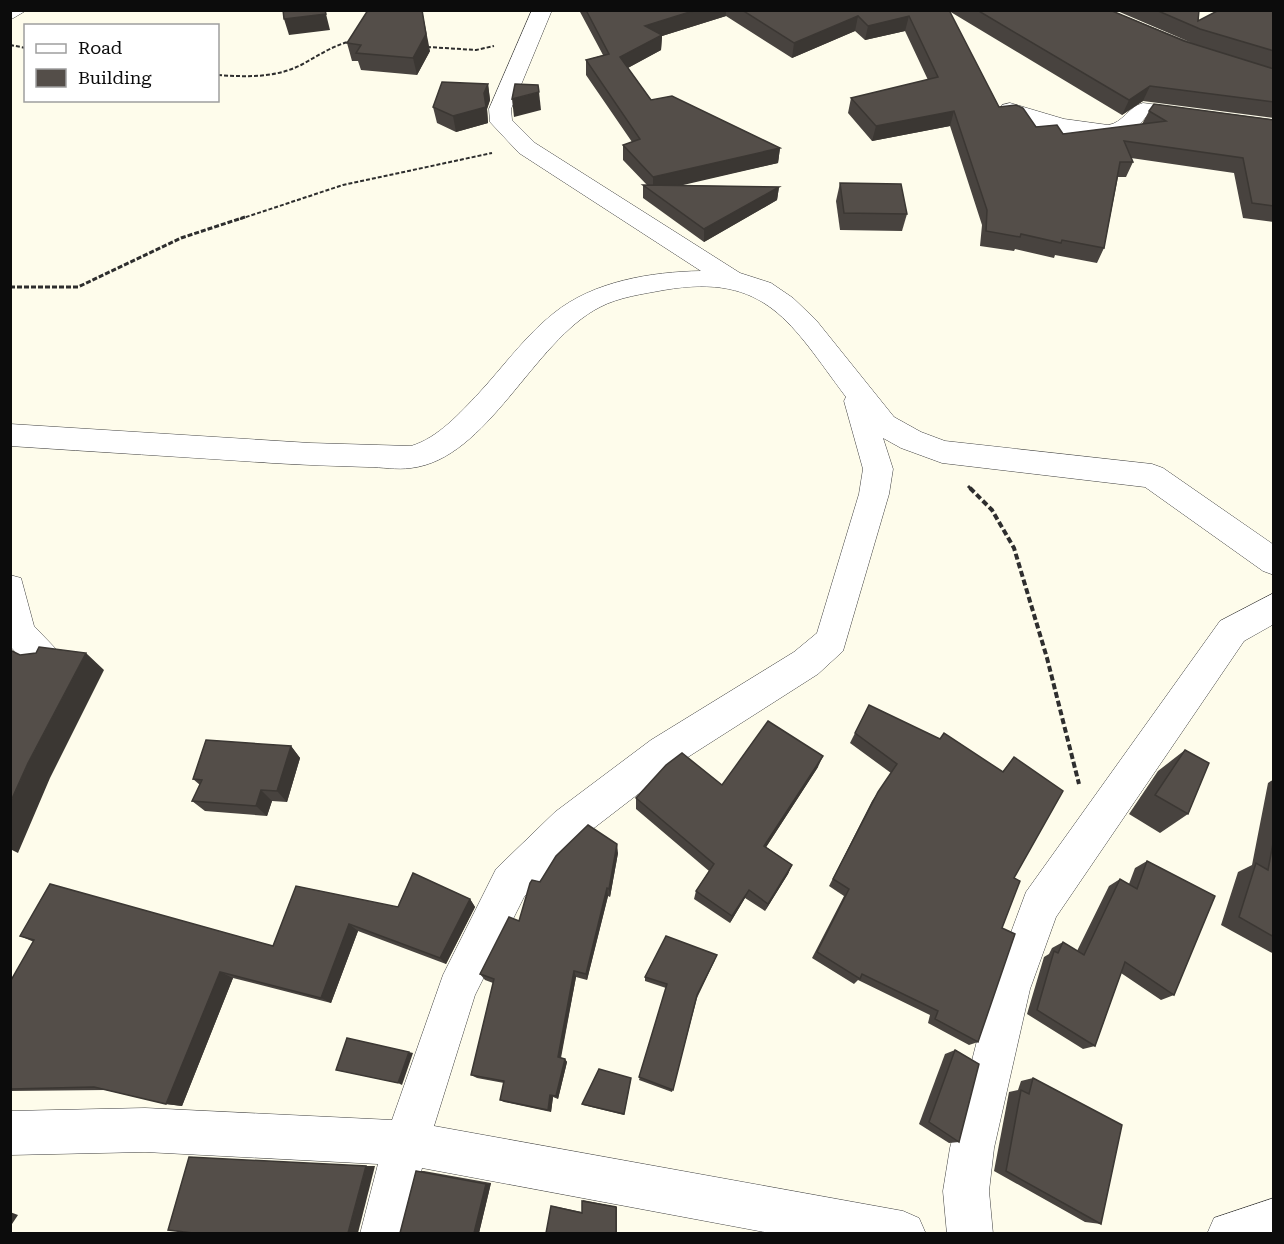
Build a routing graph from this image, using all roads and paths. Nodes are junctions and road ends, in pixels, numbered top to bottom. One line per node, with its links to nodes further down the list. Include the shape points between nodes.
1 (18, 10): 2 (street)
2 (10, 14)
3 (538, 20): 5 (path, via 502,45 476,50); 9 (street, via 500,109 501,122)
4 (361, 39): 6 (path, via 322,51 292,69 254,78)
5 (422, 46)
6 (219, 75)
7 (1010, 110): 8 (street, via 1104,130 1119,130 1132,115 1143,110)
8 (1274, 127)
9 (514, 138): 10 (street); 11 (path, via 496,152 477,158 343,185 202,231 78,287)
10 (731, 279): 12 (street, via 762,289 784,304 807,326); 13 (street, via 675,280 591,300 562,320 465,426 431,451 411,457)
11 (10, 287)
12 (854, 388): 14 (street, via 884,425); 21 (street, via 878,469 872,504 831,641 806,663 656,758 568,825 510,883 458,989)
13 (10, 435)
14 (942, 452): 15 (street, via 1152,476); 19 (path, via 992,510 1014,548 1047,658)
15 (1274, 562)
16 (10, 588): 18 (street, via 19,632)
17 (1274, 607): 19 (street, via 1232,631)
18 (43, 658)
19 (1090, 835): 25 (street, via 1041,906 1010,989 972,1148 966,1191)
20 (10, 1133): 21 (street, via 145,1130)
21 (406, 1143): 23 (street); 24 (street)
22 (1274, 1221): 26 (street)
23 (383, 1233)
24 (903, 1233)
25 (970, 1233)
26 (1230, 1233)

